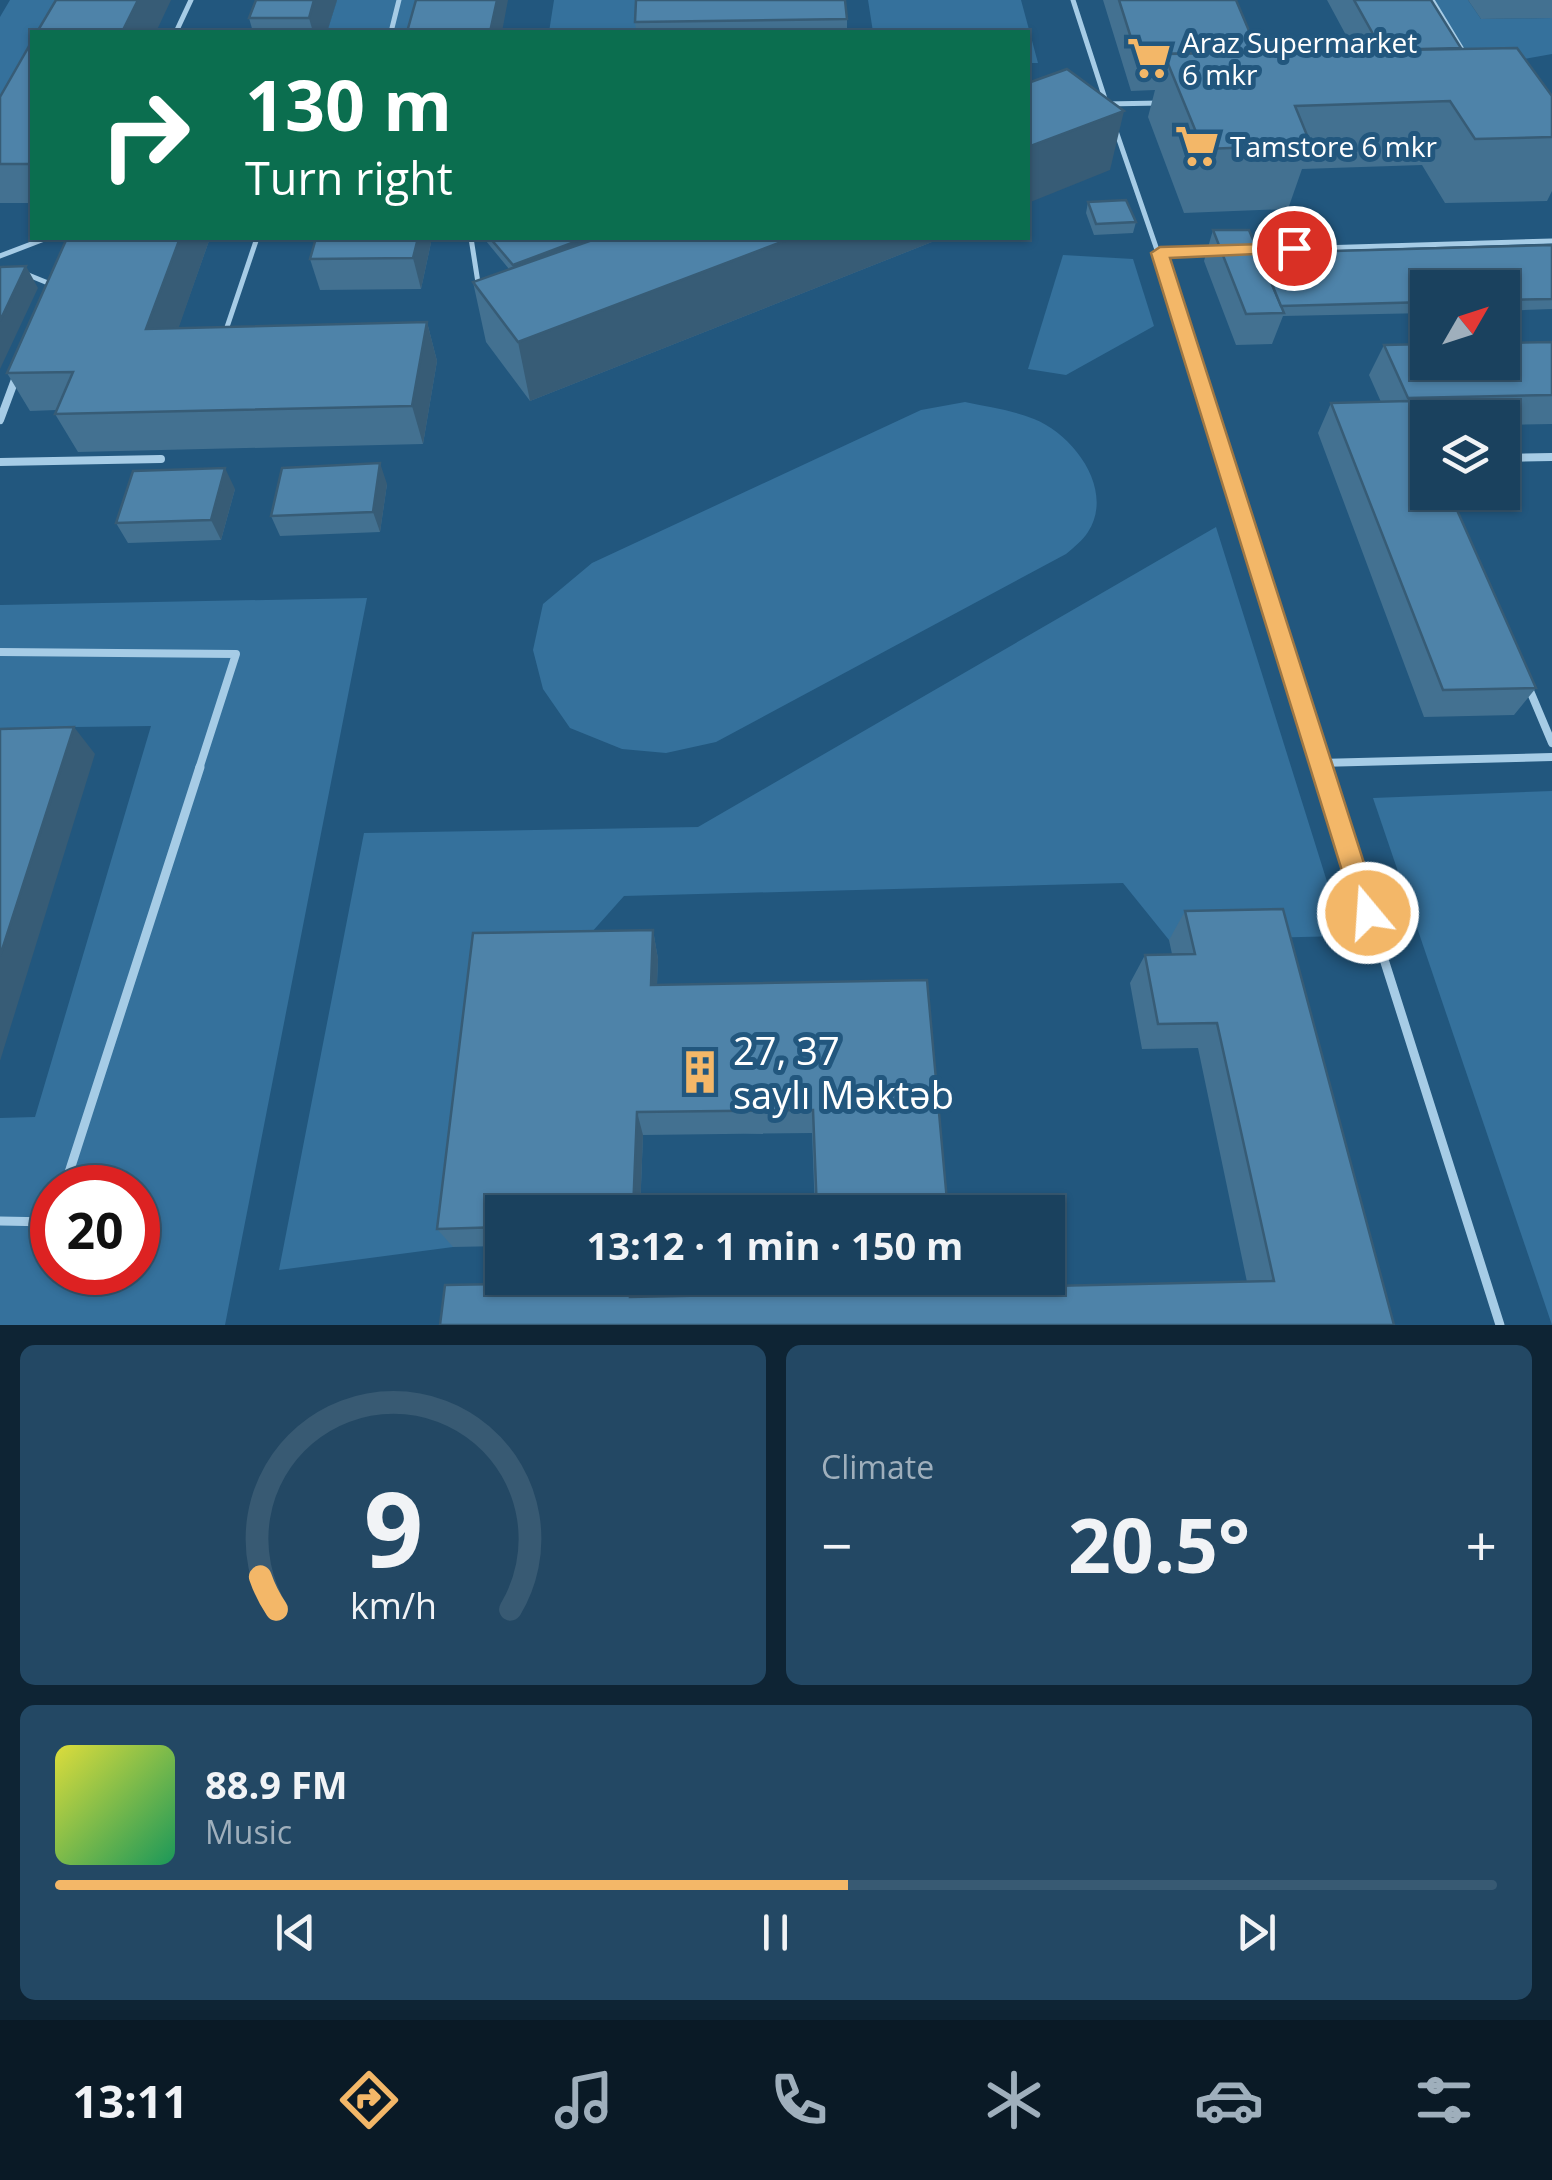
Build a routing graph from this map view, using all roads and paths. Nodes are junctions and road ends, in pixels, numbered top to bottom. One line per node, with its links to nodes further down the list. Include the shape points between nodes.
1 (191, 0): 5 (lane)
2 (399, 0): 6 (lane)
3 (1073, 0): 9 (lane)
4 (1432, 0): 7 (lane)
5 (177, 30)
6 (392, 30)
7 (1471, 64)
8 (1164, 102): 9 (lane)
9 (1106, 104): 10 (lane); 15 (lane)
10 (1087, 106)
11 (41, 240): 16 (lane)
12 (256, 240): 20 (lane)
13 (472, 240): 18 (lane)
14 (1552, 241): 15 (lane)
15 (1160, 253): 32 (lane)
16 (0, 256)
17 (16, 270): 19 (lane, via 48,283)
18 (480, 294)
19 (47, 300)
20 (224, 334)
21 (21, 364): 22 (lane)
22 (4, 396): 23 (lane)
23 (0, 420)
24 (1552, 457): 26 (lane)
25 (161, 458): 27 (lane)
26 (1520, 458)
27 (0, 462)
28 (0, 652): 33 (lane, via 236,654)
29 (1522, 672): 30 (lane)
30 (1552, 743)
31 (1552, 757): 32 (lane)
32 (1319, 764): 36 (lane)
33 (71, 1165)
34 (0, 1221): 35 (lane)
35 (30, 1222)
36 (1500, 1325)

